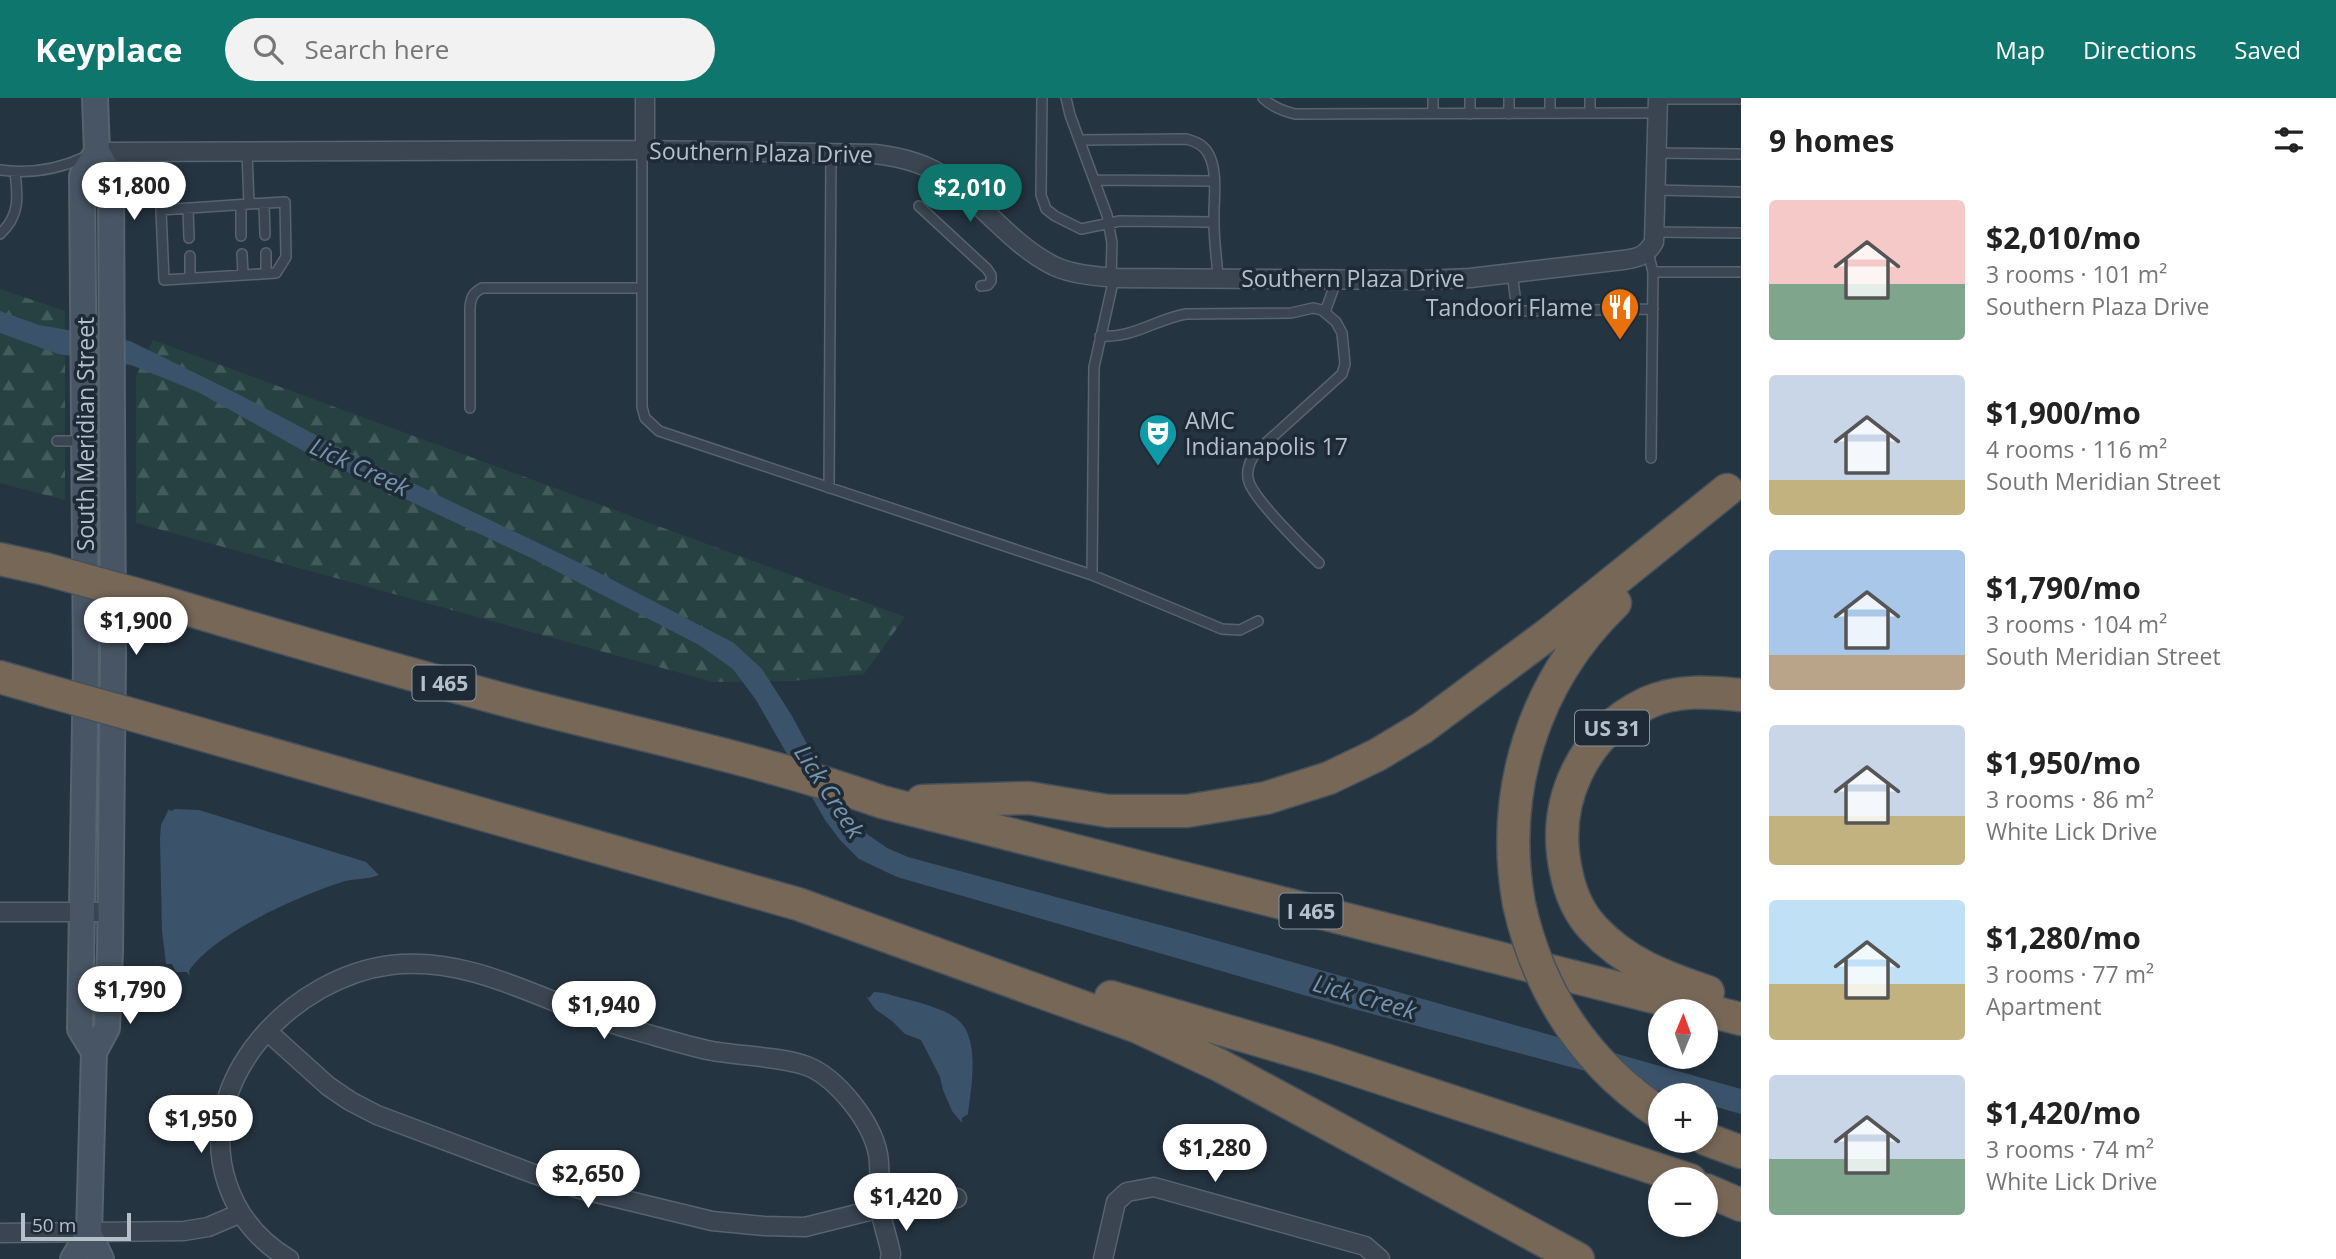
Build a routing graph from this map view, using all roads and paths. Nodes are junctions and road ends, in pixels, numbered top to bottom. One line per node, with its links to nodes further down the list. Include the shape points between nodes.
1 (95, 98): 20 (main road, South Meridian Street)
2 (645, 98): 19 (street)
3 (1042, 98): 35 (lane, via 1041,195 1046,209 1081,229)
4 (1066, 98): 18 (lane)
5 (1263, 98): 13 (lane, via 1295,114)
6 (1433, 98): 13 (lane)
7 (1470, 98): 15 (lane)
8 (1510, 98): 16 (lane)
9 (1550, 98): 17 (lane)
10 (1590, 98): 14 (lane)
11 (1741, 99): 12 (lane)
12 (1657, 104): 14 (lane); 23 (street)
13 (1433, 113): 15 (lane)
14 (1590, 113): 17 (lane)
15 (1470, 114): 16 (lane)
16 (1509, 114): 17 (lane)
17 (1550, 114)
18 (1079, 140): 27 (lane); 28 (lane, via 1196,141 1209,153)
19 (643, 150): 21 (street, Southern Plaza Drive); 22 (street, Southern Plaza Drive); 57 (lane)
20 (97, 152): 21 (street, Southern Plaza Drive); 26 (lane, via 64,167); 63 (main road, South Meridian Street, via 82,176); 76 (main road, South Meridian Street, via 111,174)
21 (247, 152): 32 (lane)
22 (831, 152): 53 (street, Southern Plaza Drive, via 891,156 928,167 1040,258 1069,272); 66 (lane)
23 (1656, 153): 24 (lane); 29 (street)
24 (1741, 154)
25 (0, 170): 26 (lane)
26 (15, 172): 39 (lane, via 18,198 12,221)
27 (1094, 180): 28 (lane); 35 (lane)
28 (1213, 181): 36 (lane)
29 (1655, 190): 30 (lane); 37 (street)
30 (1741, 192)
31 (264, 204): 32 (lane); 40 (lane); 50 (lane, via 285,202 286,257 276,273)
32 (245, 205): 34 (lane); 41 (lane)
33 (919, 206): 56 (lane, via 987,269 991,281)
34 (188, 208): 42 (lane); 52 (lane, via 161,210 164,280)
35 (1109, 222): 36 (lane); 53 (lane)
36 (1213, 222): 54 (lane)
37 (1654, 232): 38 (lane); 43 (street)
38 (1741, 233)
39 (0, 234)
40 (265, 235)
41 (242, 236)
42 (189, 238)
43 (1648, 252): 47 (street, Southern Plaza Drive, via 1640,257); 48 (lane)
44 (266, 253): 50 (lane)
45 (242, 254): 51 (lane)
46 (190, 256): 52 (lane)
47 (1512, 272): 55 (street, Southern Plaza Drive, via 1424,280); 58 (lane, via 1517,311)
48 (1653, 272): 49 (lane); 58 (lane)
49 (1741, 272)
50 (266, 273): 51 (lane)
51 (243, 275): 52 (lane)
52 (190, 278)
53 (1112, 278): 54 (street, Southern Plaza Drive); 60 (lane)
54 (1218, 278): 55 (street, Southern Plaza Drive)
55 (1336, 279): 59 (lane)
56 (981, 286)
57 (642, 288): 61 (lane, via 476,291 470,307); 66 (lane, via 642,407 651,425)
58 (1653, 309): 64 (lane)
59 (1325, 312): 60 (lane, via 1313,308 1291,313 1186,314 1130,334); 68 (lane, via 1342,333 1342,374 1257,451 1248,472 1254,491)
60 (1100, 335): 69 (lane, via 1094,367)
61 (470, 408)
62 (57, 441): 63 (lane)
63 (85, 441): 75 (main road, South Meridian Street)
64 (1651, 458)
65 (1734, 483): 73 (highway, via 1551,632 1422,728 1329,778 1266,798 1187,811 1108,811 1029,799); 86 (highway, bridge, via 1574,648 1527,742 1518,780 1512,845 1519,904 1536,962 1582,1043 1614,1078)
66 (829, 488): 69 (lane)
67 (0, 558): 73 (highway, I 465, bridge, via 484,694 738,759)
68 (1319, 563)
69 (1092, 575): 70 (lane, via 1222,629 1240,630)
70 (1258, 621)
71 (0, 677): 77 (highway, bridge, via 798,904)
72 (1741, 695): 79 (highway, US 31, via 1701,691 1674,695 1624,717 1594,744 1575,775 1562,817 1561,851 1576,903 1615,950 1649,971)
73 (882, 803): 78 (highway, I 465)
74 (0, 912): 75 (street)
75 (83, 912): 76 (street); 85 (main road, South Meridian Street, via 80,1029)
76 (110, 912): 85 (main road, South Meridian Street, via 107,1028)
77 (862, 927): 87 (highway, via 1323,1059); 103 (highway, via 1163,1037)
78 (1657, 999)
79 (1741, 1003)
80 (1718, 1014): 81 (highway, I 465)
81 (1741, 1019)
82 (1718, 1020): 84 (highway)
83 (267, 1031): 93 (street, via 328,1086 359,1106 569,1185 712,1221 764,1226 805,1227); 93 (street, via 307,997 344,978 393,965 437,965 487,976 632,1030 707,1050 807,1066 837,1085 867,1122 878,1154); 94 (street, via 237,1075 221,1128 223,1169)
84 (1741, 1034)
85 (94, 1052): 96 (main road, South Meridian Street)
86 (1648, 1104)
87 (1648, 1167)
88 (1718, 1187): 89 (highway)
89 (1741, 1193)
90 (1718, 1195): 92 (highway)
91 (957, 1198): 93 (street)
92 (1741, 1205)
93 (881, 1208): 100 (street)
94 (241, 1213): 96 (street, via 184,1231); 99 (street, via 267,1244)
95 (0, 1233): 96 (street)
96 (89, 1233): 97 (main road); 98 (main road, South Meridian Street)
97 (73, 1259)
98 (101, 1259)
99 (289, 1259)
100 (890, 1259)
101 (1103, 1259): 102 (street, via 1116,1202 1127,1192 1154,1187 1365,1246)
102 (1380, 1259)
103 (1578, 1259)

